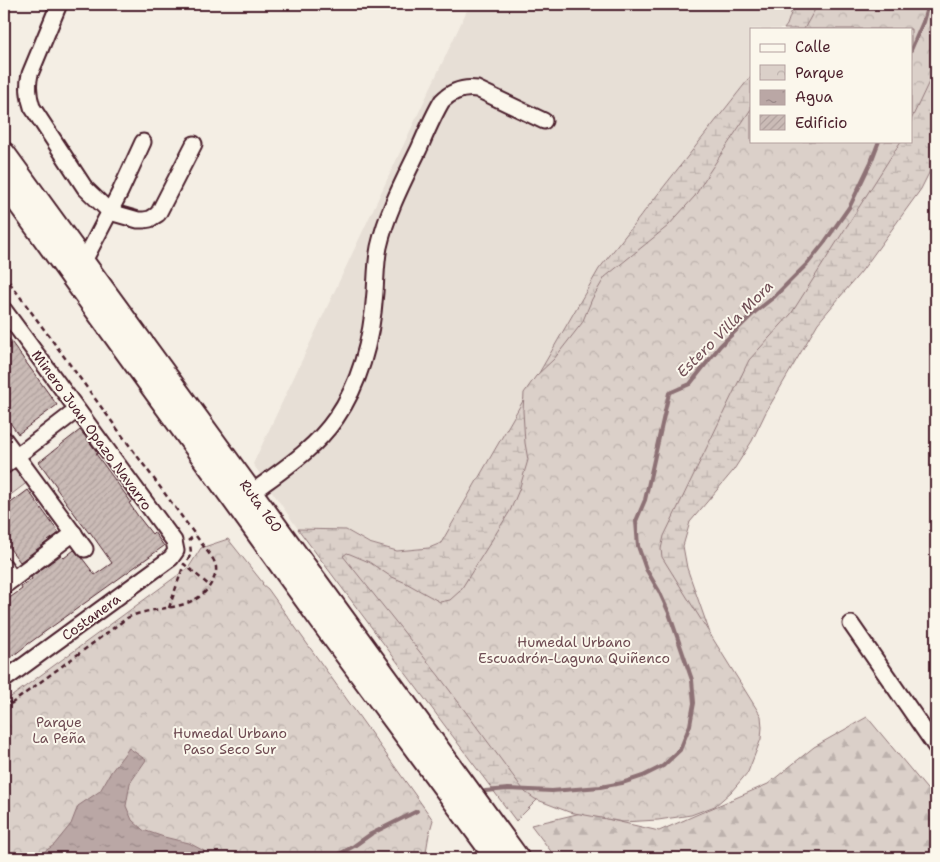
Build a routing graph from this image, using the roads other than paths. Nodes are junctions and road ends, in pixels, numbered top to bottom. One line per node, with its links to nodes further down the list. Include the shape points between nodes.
1 (59, 4): 7 (street, via 30,74 30,100 85,188)
2 (544, 121): 14 (street, via 477,89 457,90 442,101 383,232 369,336 349,395 337,417 316,443)
3 (143, 142): 7 (street)
4 (194, 144): 7 (street, via 158,214 138,220)
5 (4, 153): 8 (highway, Ruta 160)
6 (4, 183): 23 (highway, Ruta 160)
7 (110, 212): 8 (street)
8 (84, 263): 14 (highway, Ruta 160)
9 (7, 304): 10 (street, Minero Juan Opazo Navarro)
10 (77, 410): 12 (street); 17 (street, Minero Juan Opazo Navarro, via 174,541)
11 (4, 439): 12 (street)
12 (16, 456): 13 (street); 15 (street)
13 (4, 466)
14 (251, 493): 24 (highway, Ruta 160)
15 (74, 533): 16 (street); 19 (street)
16 (85, 549)
17 (176, 551): 21 (street, Costanera)
18 (4, 566): 19 (street)
19 (8, 582)
20 (851, 624): 22 (street)
21 (4, 691)
22 (936, 747)
23 (496, 858)
24 (518, 858)

